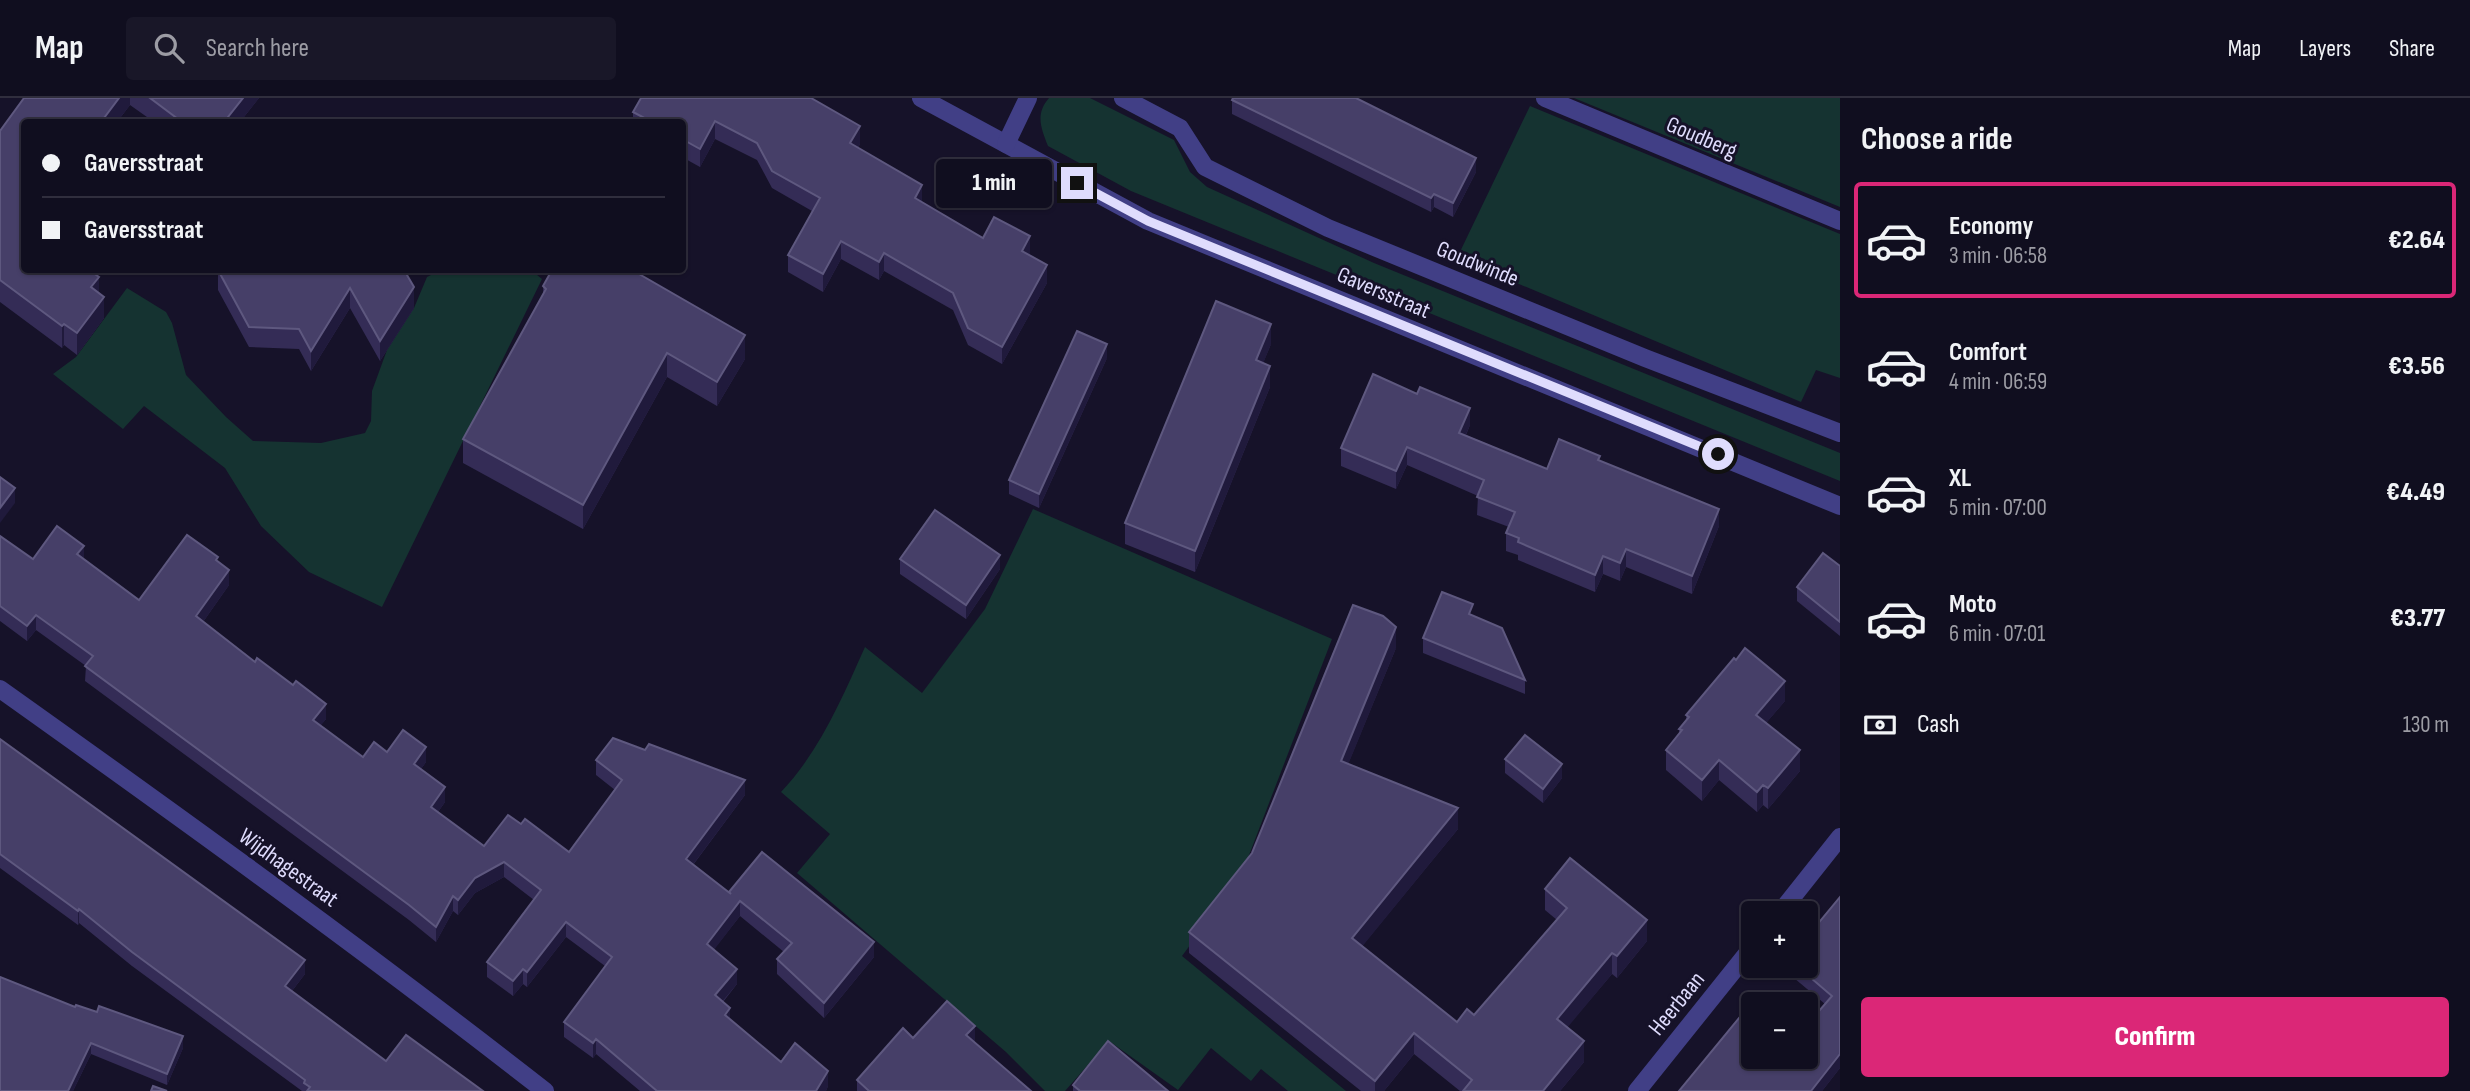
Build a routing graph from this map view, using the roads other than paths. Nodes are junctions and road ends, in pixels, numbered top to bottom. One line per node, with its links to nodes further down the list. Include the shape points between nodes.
1 (921, 98): 5 (street, Gaversstraat)
2 (1028, 98): 5 (street)
3 (1124, 98): 7 (street, Goudwinde, via 1180,128 1205,167 1328,228)
4 (1545, 98): 6 (street, Goudberg)
5 (1006, 144): 8 (street, Gaversstraat, via 1148,221)
6 (1840, 221)
7 (1840, 433)
8 (1840, 506)
9 (0, 689): 13 (street, Wijdhagestraat, via 430,1001)
10 (1840, 837): 11 (street)
11 (1789, 901)
12 (1741, 961): 14 (street, Heerbaan)
13 (545, 1091)
14 (1637, 1091)

